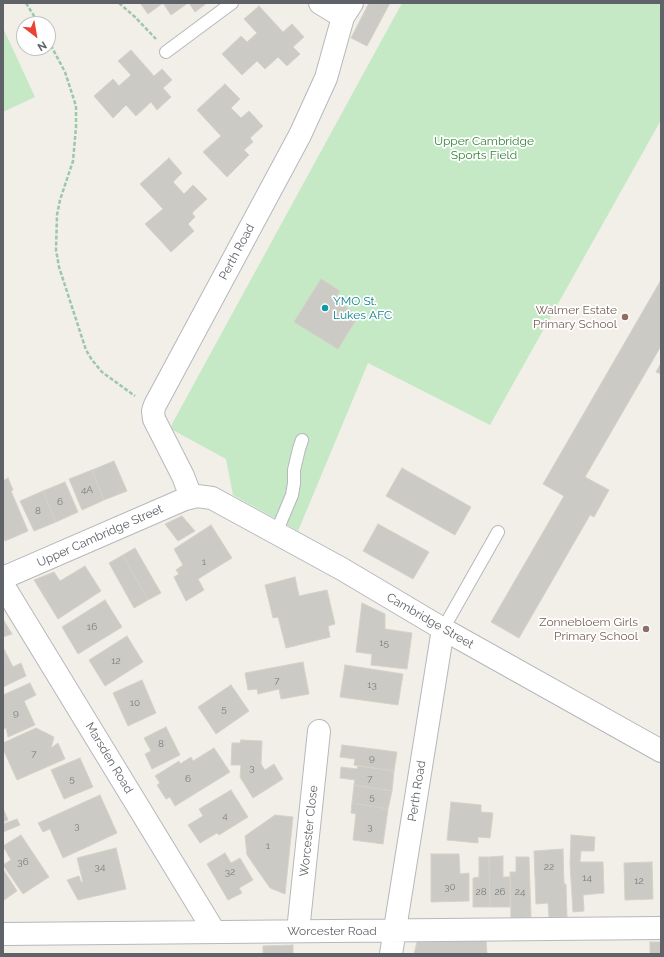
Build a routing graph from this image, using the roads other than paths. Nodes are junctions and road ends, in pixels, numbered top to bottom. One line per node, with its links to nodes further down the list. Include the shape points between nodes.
1 (232, 3): 4 (lane)
2 (320, 3): 3 (street)
3 (347, 10): 6 (street, Perth Road, via 326,78 300,135 153,411 154,419)
4 (167, 51)
5 (302, 440): 8 (lane, via 296,461 292,495)
6 (194, 496): 8 (street, Cambridge Street, via 212,498); 9 (street, Upper Cambridge Street)
7 (498, 532): 11 (lane)
8 (276, 533): 11 (street, Cambridge Street)
9 (3, 578)
10 (3, 585): 17 (street, Marsden Road)
11 (443, 629): 13 (street, Cambridge Street); 16 (street, Perth Road)
12 (319, 731): 15 (street, Worcester Close)
13 (661, 751)
14 (661, 928): 16 (street, Worcester Road)
15 (298, 931): 16 (street, Worcester Road); 17 (street, Worcester Road)
16 (395, 931): 19 (street, Perth Road)
17 (214, 932): 18 (street, Worcester Road)
18 (3, 934)
19 (391, 954)

